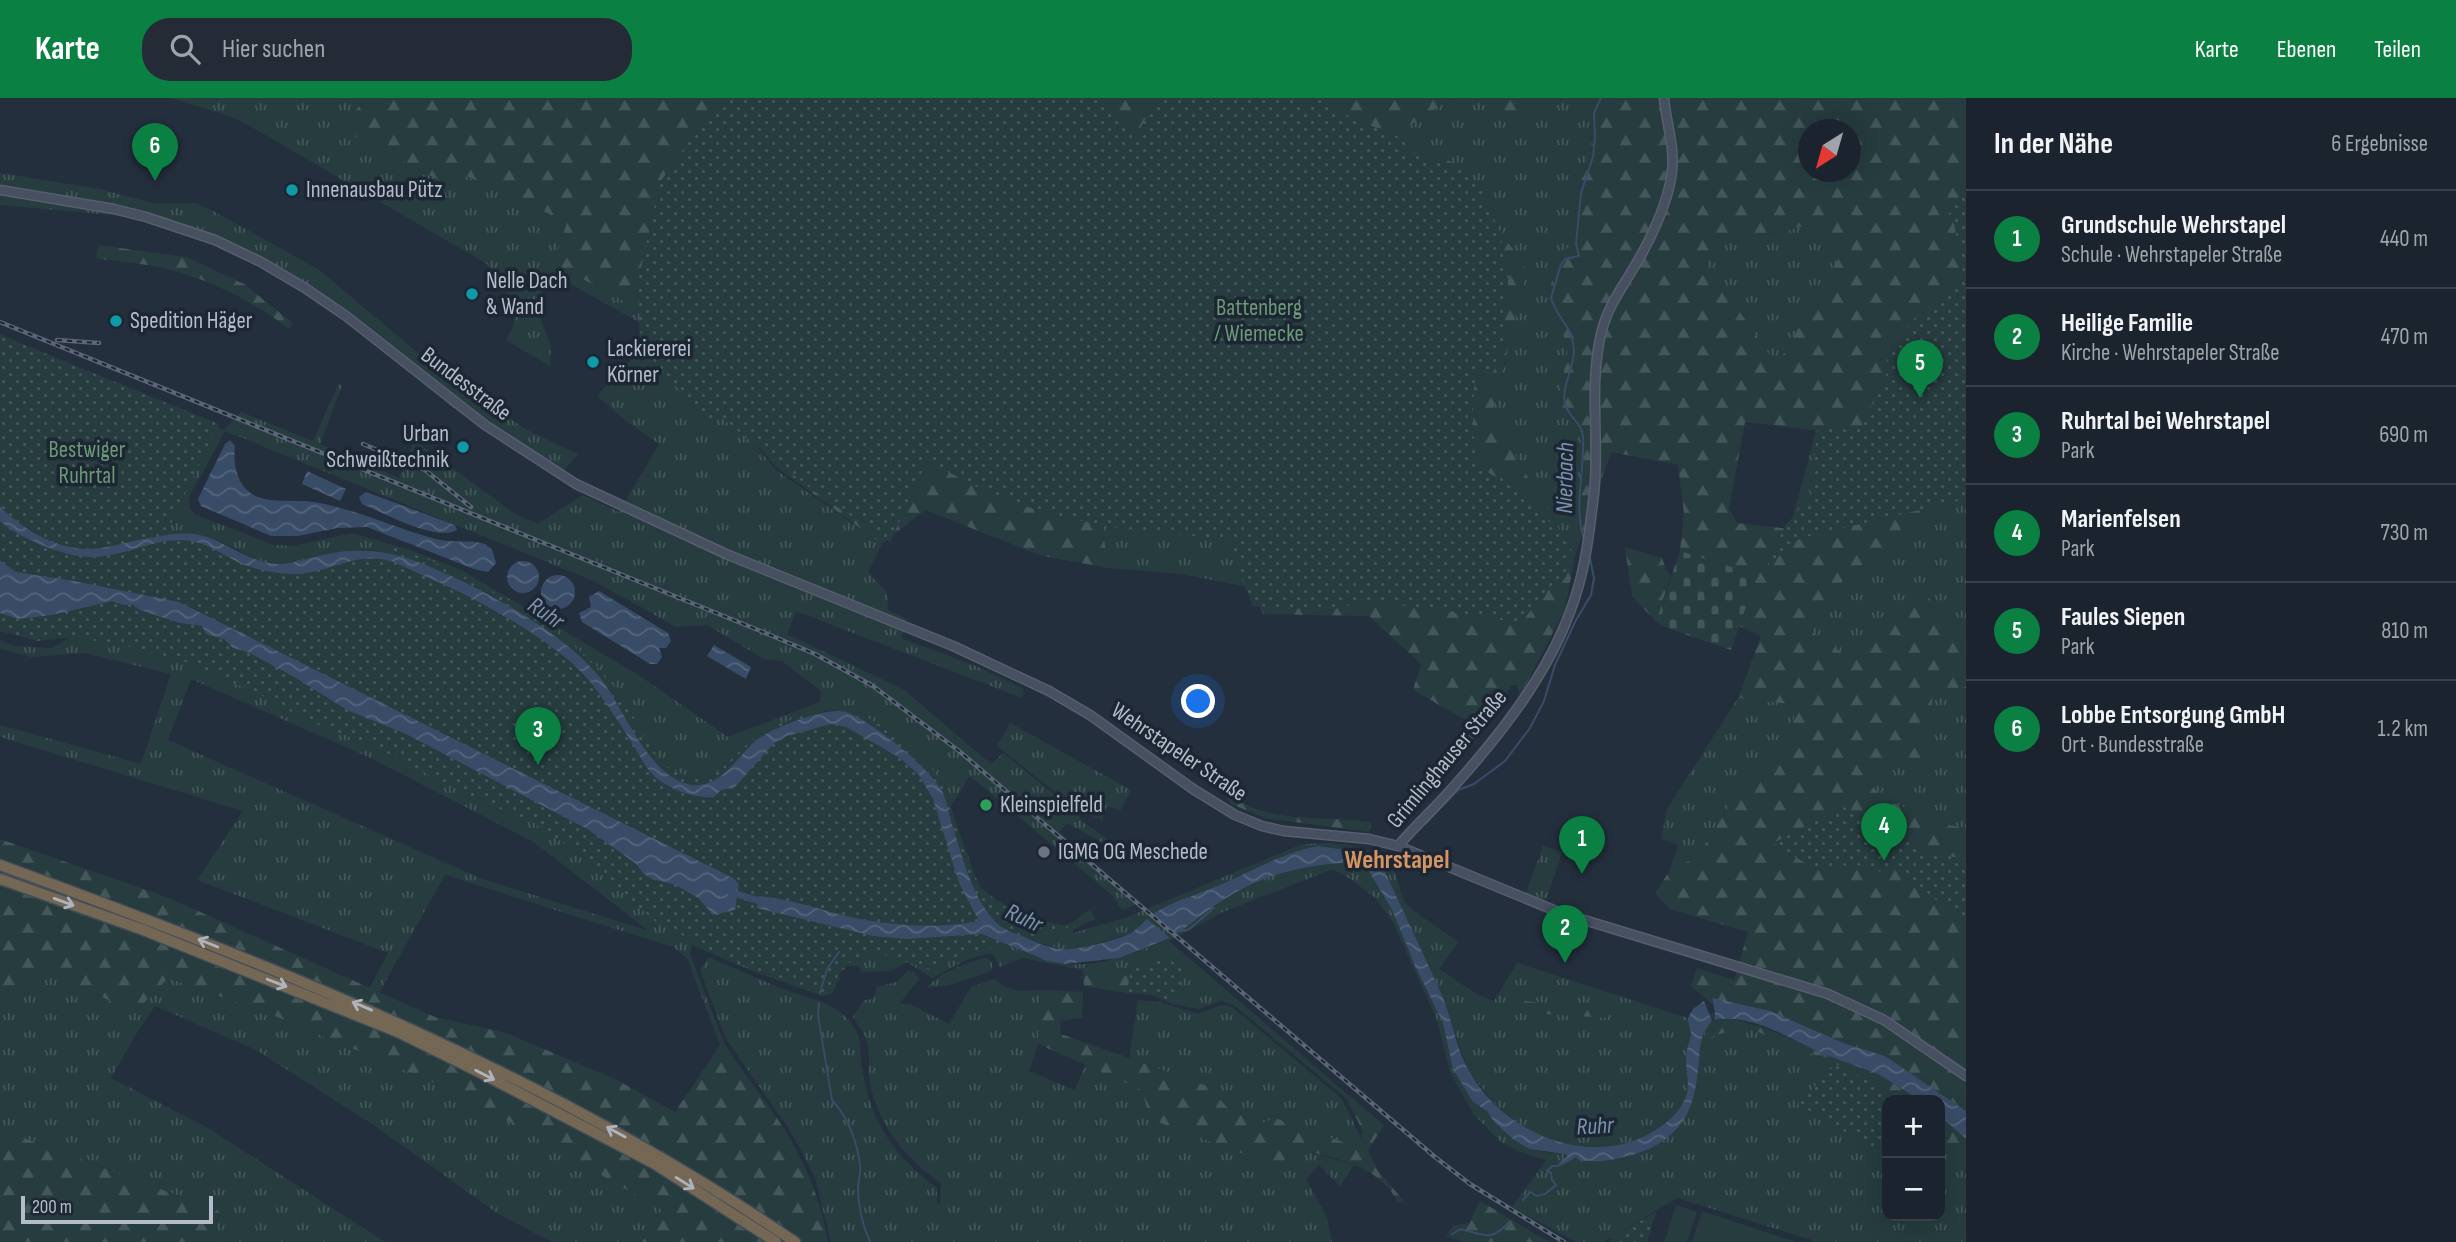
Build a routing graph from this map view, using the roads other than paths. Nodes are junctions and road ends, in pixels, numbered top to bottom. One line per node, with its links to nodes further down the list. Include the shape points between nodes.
1 (1664, 98): 4 (main road, Grimlinghauser Straße, via 1673,158 1669,188 1643,250 1608,312 1599,347 1597,465 1578,587 1564,626 1521,703 1467,772)
2 (0, 190): 3 (main road, Bundesstraße, via 114,209 226,245 305,288 485,425 576,484 726,554)
3 (908, 627): 4 (main road, Wehrstapeler Straße, via 1090,715 1235,815 1284,831)
4 (1398, 846): 7 (main road, Wehrstapeler Straße, via 1556,911 1828,994 1895,1027)
5 (0, 865): 9 (highway, one-way to 5, via 717,1191 572,1107 447,1044 139,915)
6 (0, 879): 8 (highway, one-way to 8, via 141,929 398,1032 643,1158)
7 (1966, 1076)
8 (776, 1242)
9 (794, 1242)

